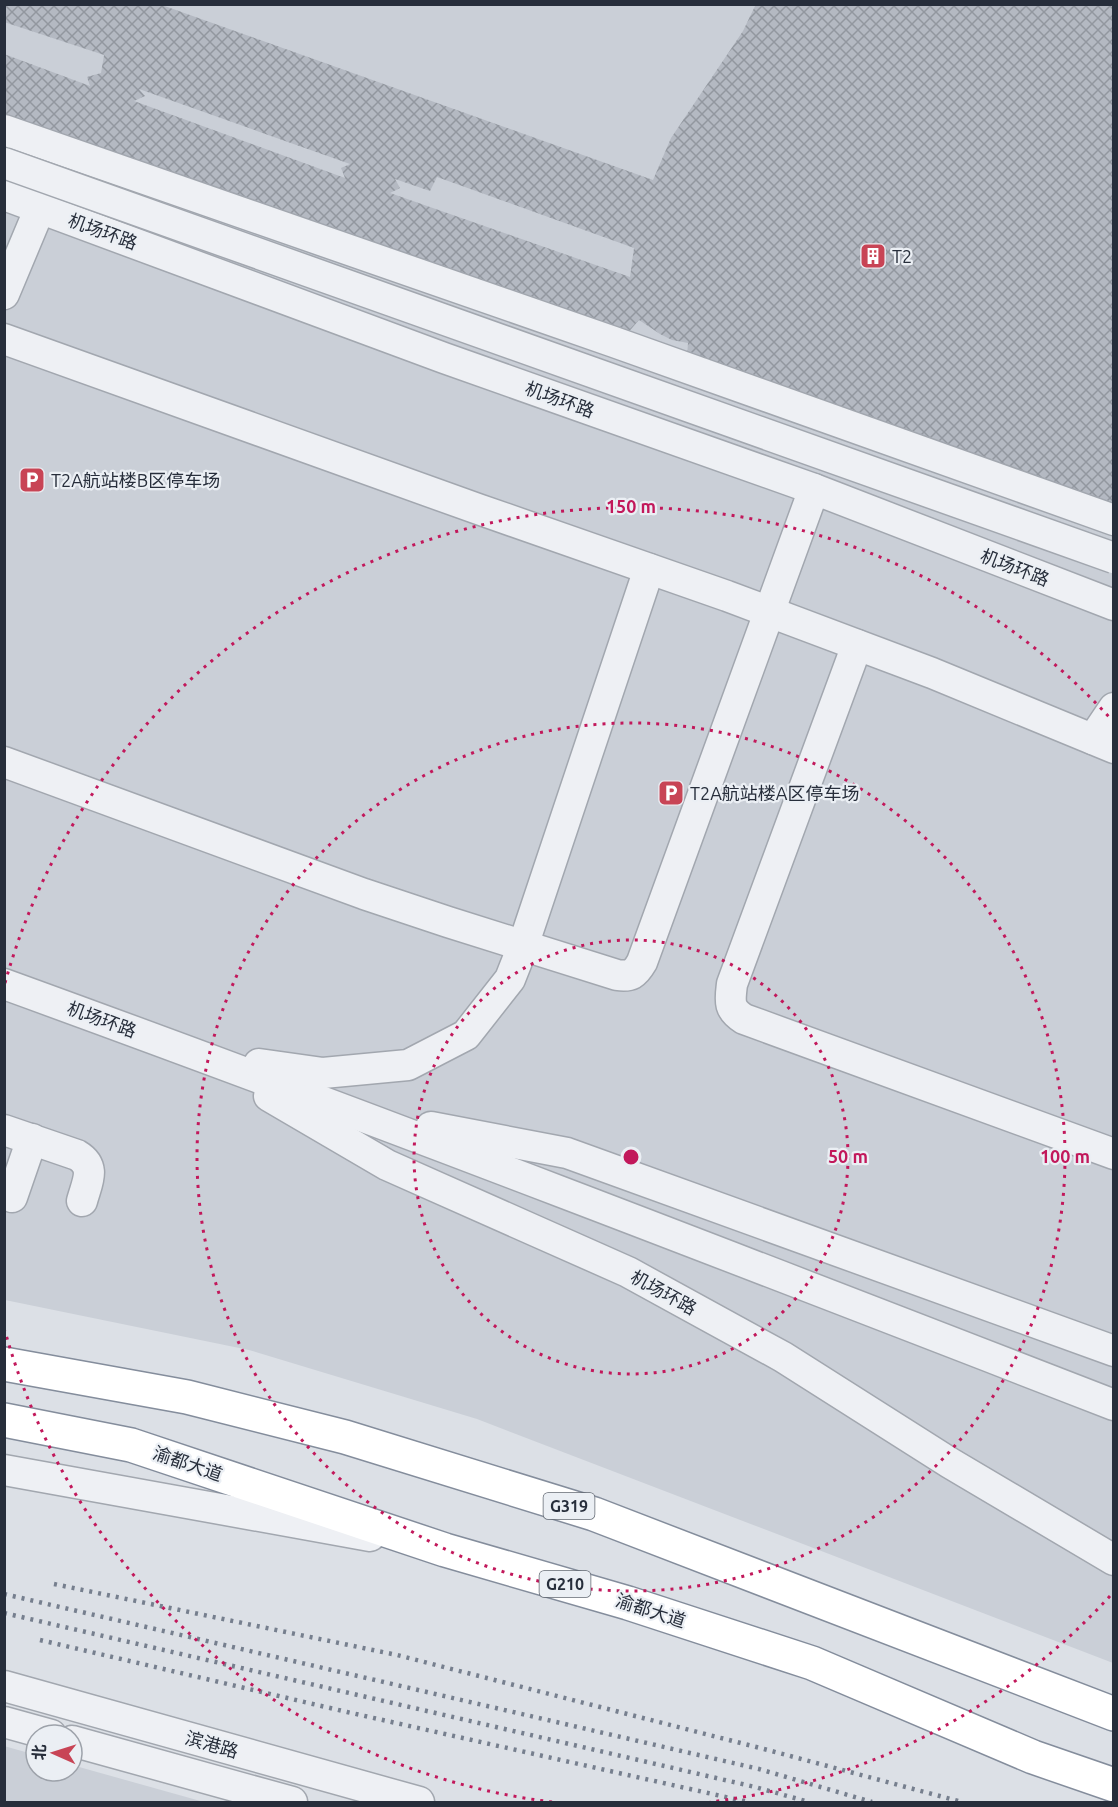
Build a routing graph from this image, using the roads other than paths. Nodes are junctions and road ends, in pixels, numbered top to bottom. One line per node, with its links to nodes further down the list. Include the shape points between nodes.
1 (4, 130): 8 (street)
2 (4, 163): 9 (street, 机场环路, bridge)
3 (4, 195): 4 (street, 机场环路)
4 (40, 208): 5 (street); 7 (street, 机场环路, via 444,358)
5 (4, 294)
6 (4, 339): 10 (street)
7 (814, 489): 11 (street, 机场环路); 12 (street)
8 (1113, 520)
9 (1113, 558)
10 (650, 569): 12 (street); 17 (street)
11 (1113, 606)
12 (770, 612): 13 (street); 17 (street, via 635,973 628,977 617,975)
13 (857, 645): 15 (street); 22 (street, via 732,984 731,1007 744,1019)
14 (1113, 708): 15 (street)
15 (1103, 743)
16 (4, 762): 17 (street, via 364,894)
17 (523, 946): 19 (street, via 510,979 466,1035 408,1065 323,1074)
18 (4, 984): 19 (street, 机场环路)
19 (200, 1054): 20 (street, 机场环路); 31 (street, 机场环路, via 387,1165 628,1272 783,1357)
20 (352, 1112): 25 (street, via 567,1153); 27 (street, 机场环路)
21 (18, 1135): 23 (street); 24 (street, via 85,1160 90,1174)
22 (1113, 1154)
23 (12, 1197)
24 (82, 1201)
25 (1113, 1351)
26 (4, 1364): 33 (highway, G319, via 187,1397 334,1434 582,1510)
27 (1113, 1405)
28 (4, 1420): 30 (highway, 渝都大道 / G210, via 131,1444)
29 (4, 1470): 30 (street)
30 (446, 1550): 37 (highway, 渝都大道 / G210, via 628,1603 812,1663 1033,1756)
31 (1113, 1560)
32 (4, 1686): 39 (street, 滨港路)
33 (1113, 1714)
34 (4, 1722): 35 (street)
35 (24, 1728)
36 (84, 1744): 38 (street, 滨港路)
37 (1113, 1785)
38 (292, 1803)
39 (419, 1803)

